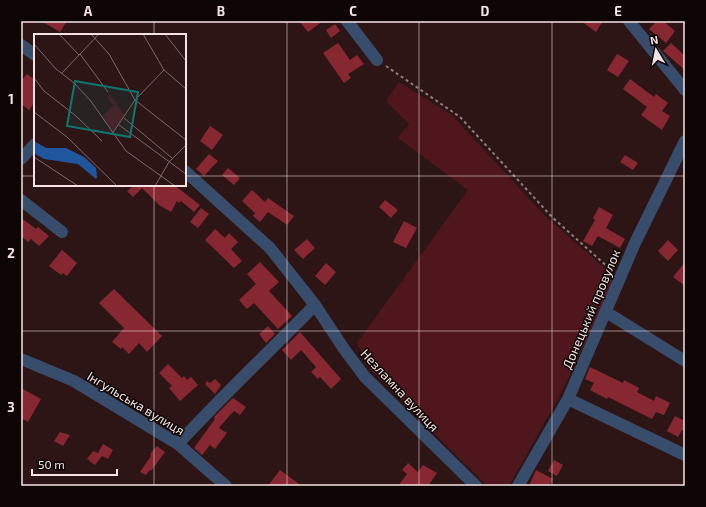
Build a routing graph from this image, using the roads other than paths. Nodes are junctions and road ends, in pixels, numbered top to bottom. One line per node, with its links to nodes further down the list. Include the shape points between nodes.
1 (347, 21): 5 (street)
2 (629, 21): 6 (street)
3 (21, 45): 4 (street)
4 (34, 55)
5 (377, 60)
6 (685, 90)
7 (685, 141): 14 (street, Донецький провулок, via 635,243)
8 (34, 145): 9 (street)
9 (21, 159)
10 (186, 172): 13 (street, Незламна вулиця, via 270,248)
11 (21, 200): 12 (street)
12 (62, 232)
13 (315, 305): 18 (street, via 251,371 215,403); 21 (street, Незламна вулиця, via 365,377)
14 (606, 312): 16 (street); 17 (street, Донецький провулок)
15 (21, 359): 18 (street, Інгульська вулиця, via 74,381)
16 (685, 361)
17 (568, 398): 19 (street); 22 (street, Донецький провулок)
18 (178, 444): 20 (street, Інгульська вулиця)
19 (685, 455)
20 (226, 486)
21 (476, 486)
22 (518, 486)

